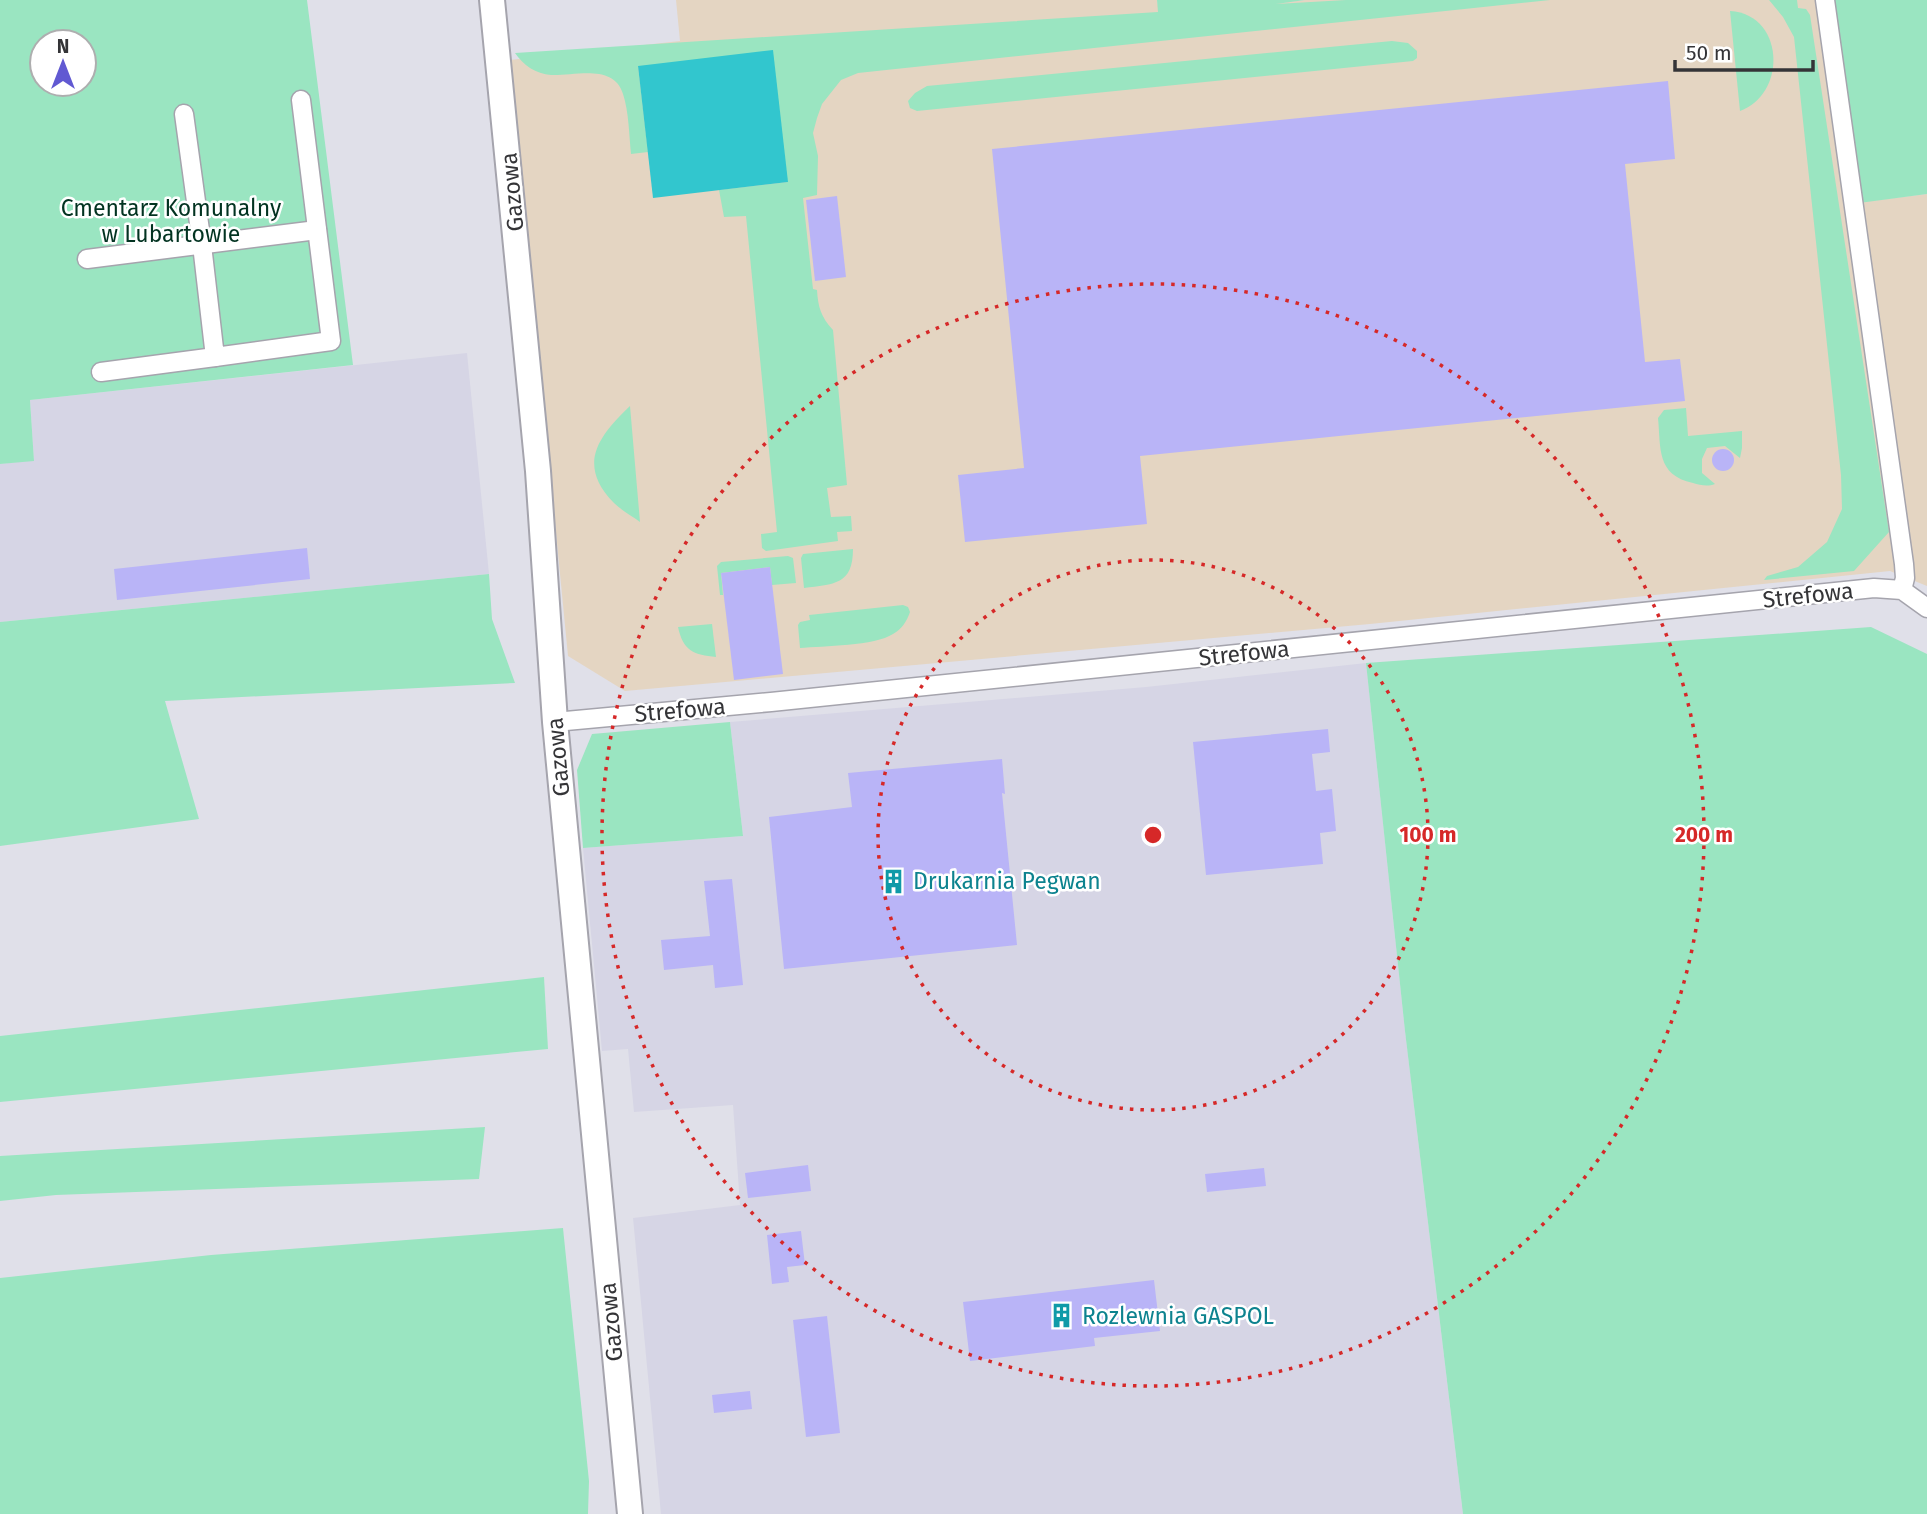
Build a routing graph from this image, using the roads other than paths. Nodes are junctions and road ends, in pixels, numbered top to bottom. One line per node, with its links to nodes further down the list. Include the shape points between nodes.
1 (492, 0): 12 (street, Gazowa, via 538,471)
2 (1825, 0): 10 (street, via 1904,564)
3 (301, 100): 5 (street)
4 (184, 114): 6 (street)
5 (317, 230): 6 (street); 8 (street, via 331,341)
6 (202, 245): 7 (street); 8 (street)
7 (87, 259)
8 (215, 357): 9 (street)
9 (101, 372)
10 (1902, 590): 11 (street); 12 (street, Strefowa, via 1874,588)
11 (1927, 608)
12 (555, 722): 13 (street, Gazowa)
13 (630, 1514)

